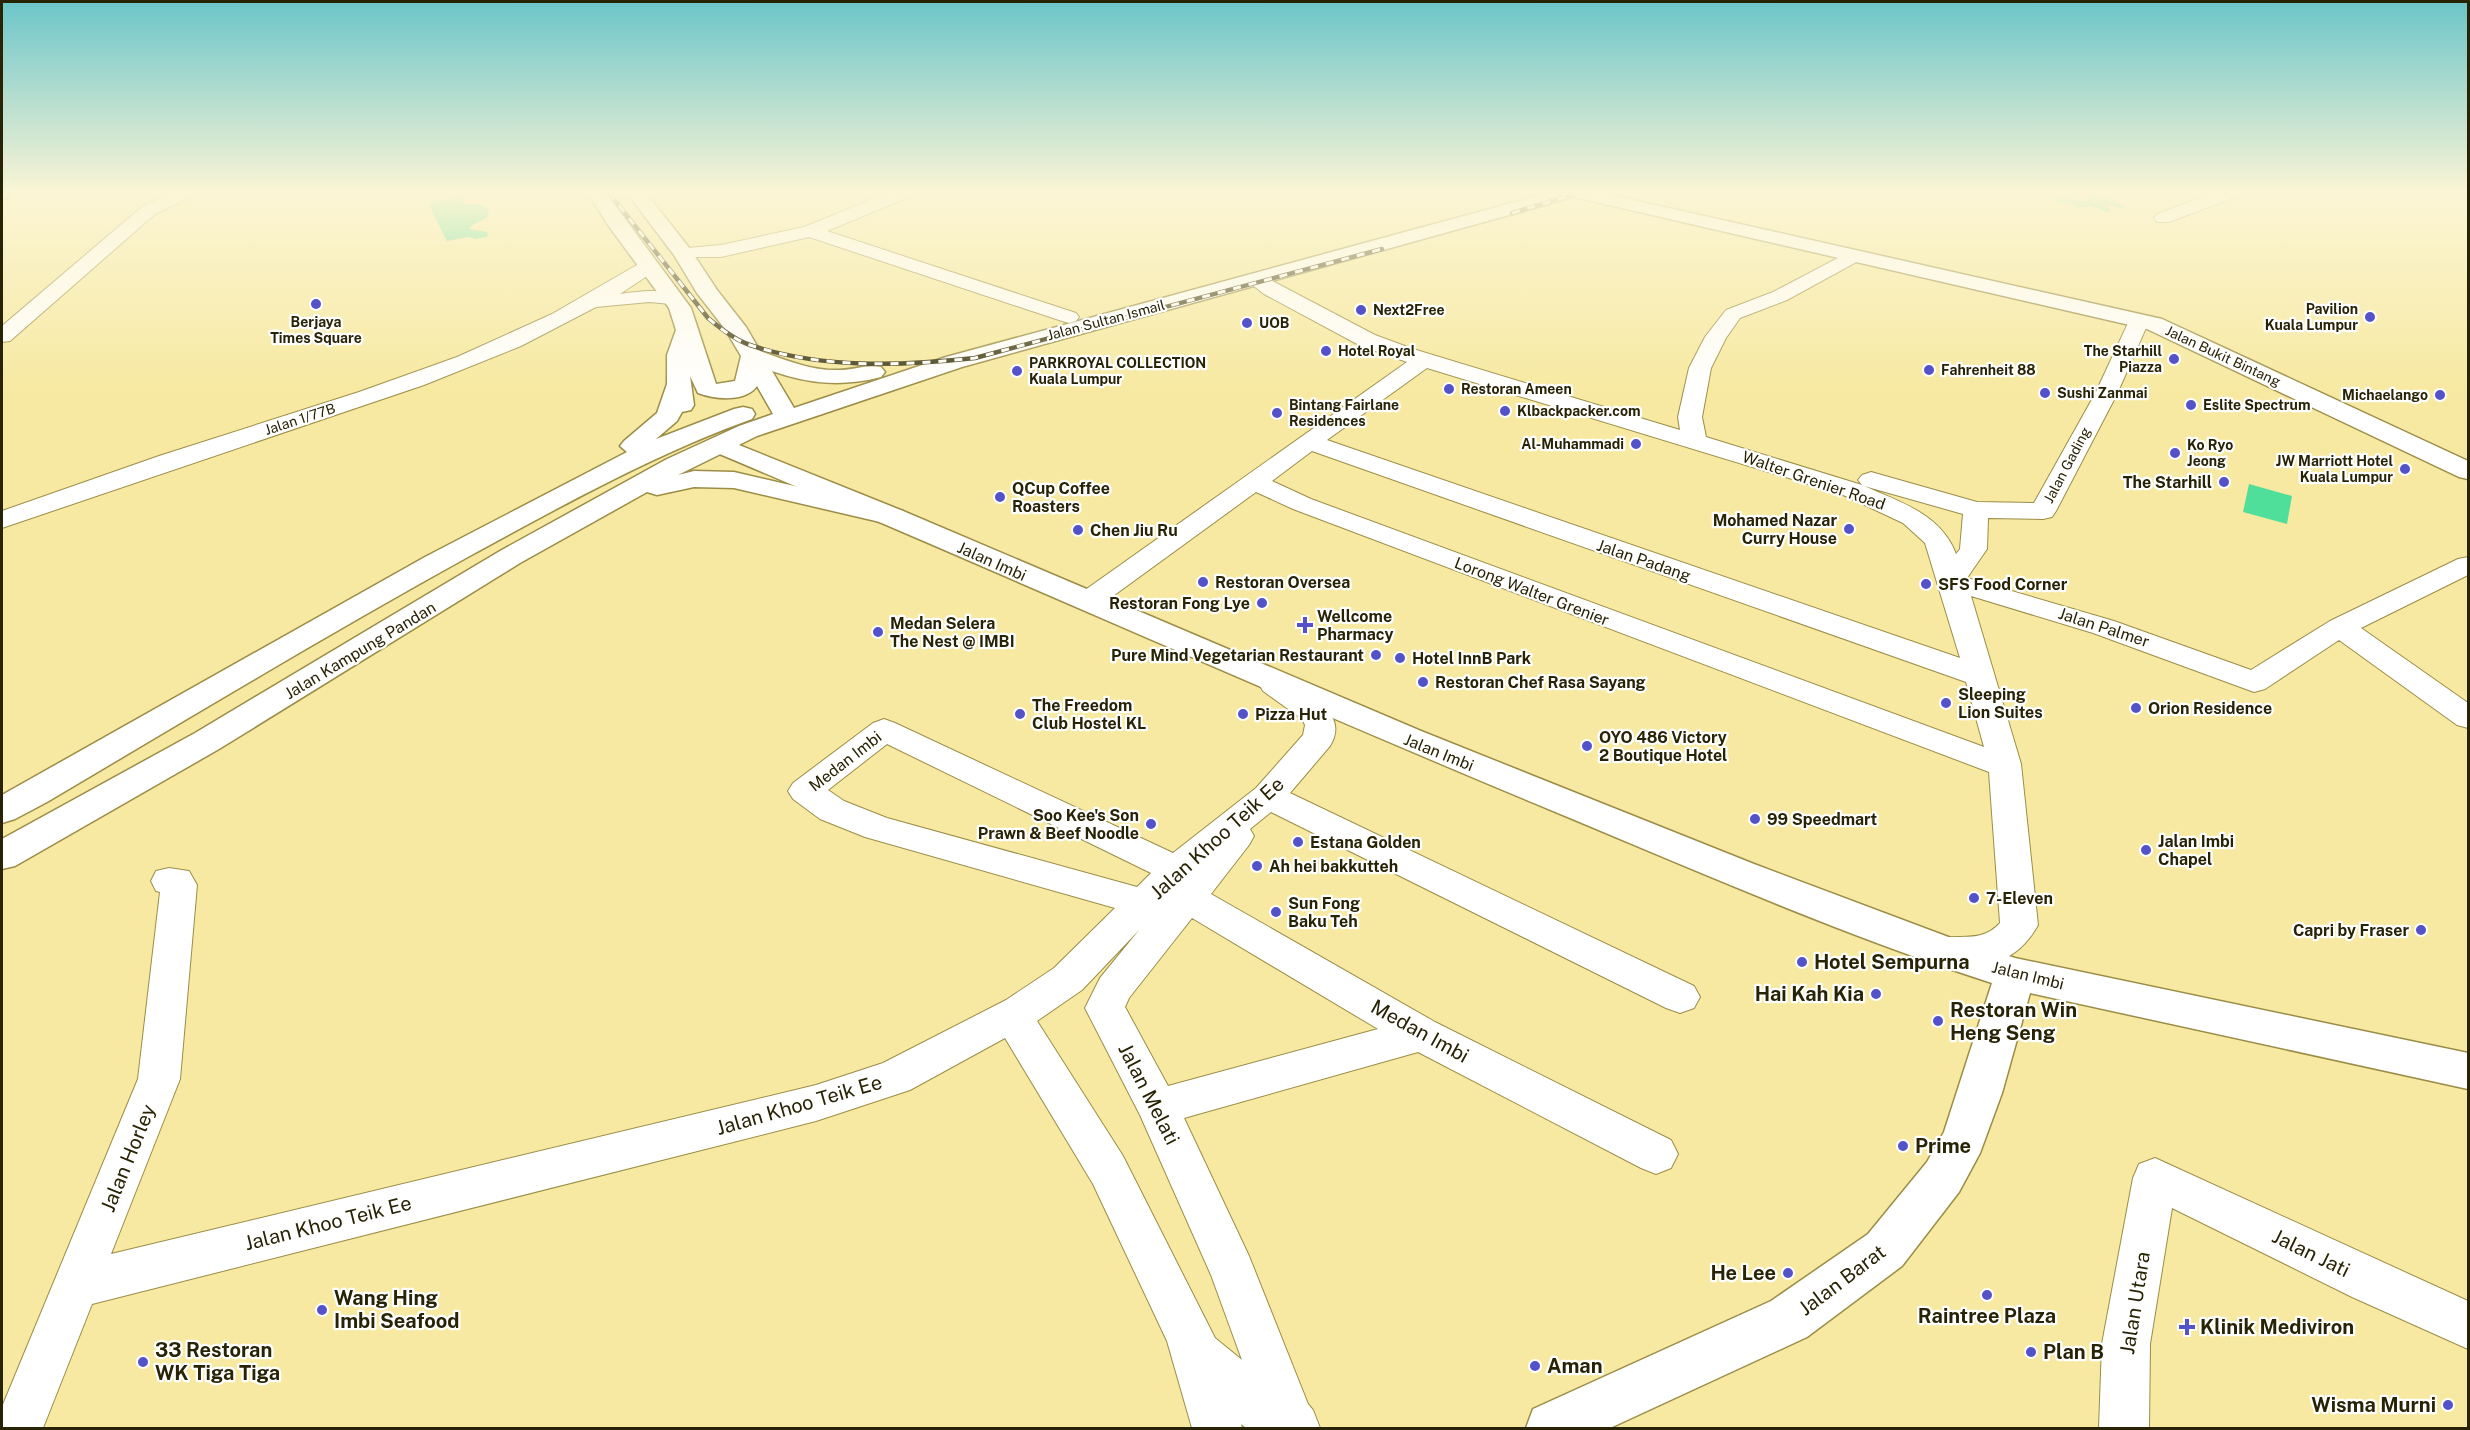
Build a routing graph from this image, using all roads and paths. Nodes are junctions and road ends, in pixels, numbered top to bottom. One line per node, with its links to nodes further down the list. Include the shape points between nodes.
1 (91, 260): 16 (street)
2 (644, 260): 9 (main road)
3 (687, 260): 17 (main road)
4 (897, 260): 13 (street)
5 (1280, 260): 13 (main road, Jalan Sultan Ismail)
6 (1329, 260): 10 (main road, Jalan Sultan Ismail)
7 (1846, 260): 23 (street, via 1780,296 1733,314 1700,368 1690,417)
8 (1869, 260): 14 (main road, Jalan Bukit Bintang)
9 (649, 266): 11 (main road); 12 (street, Jalan 1/77B)
10 (1256, 280): 18 (street, Walter Grenier Road, via 1367,340); 21 (main road, Jalan Sultan Ismail)
11 (671, 298): 12 (street, Jalan 1/77B, via 649,296); 15 (main road, via 680,308)
12 (592, 303): 31 (street, Jalan 1/77B, via 513,341 358,401)
13 (1069, 317): 19 (main road, Jalan Sultan Ismail)
14 (2139, 321): 27 (main road, Jalan Bukit Bintang, via 2188,338); 29 (street, Jalan Gading, via 2106,394 2043,511)
15 (687, 330): 17 (main road, via 706,388 717,392 746,385); 20 (main road, Jalan Imbi, via 678,355)
16 (2, 336)
17 (752, 356): 19 (main road, via 821,378 846,379); 21 (main road)
18 (1425, 359): 23 (street, Walter Grenier Road); 24 (street)
19 (873, 372): 21 (main road, Jalan Sultan Ismail)
20 (679, 384): 22 (main road, Jalan Imbi, via 686,418); 35 (main road, via 668,416 634,446 439,551)
21 (783, 410): 22 (main road); 25 (main road, Jalan Sultan Ismail)
22 (698, 429): 25 (main road, Jalan Imbi); 35 (main road, via 623,463)
23 (1694, 440): 26 (street, Walter Grenier Road)
24 (1309, 442): 28 (street); 40 (street, Jalan Padang)
25 (719, 446): 30 (main road, Jalan Imbi); 32 (main road, Jalan Kampung Pandan, via 676,465)
26 (1725, 449): 29 (street, via 1792,454); 36 (street, Walter Grenier Road, via 1850,489 1912,517 1937,540)
27 (2469, 471)
28 (1254, 482): 37 (street); 42 (street, Lorong Walter Grenier, via 1313,509 1963,752)
29 (1976, 510): 36 (street, via 1973,549)
30 (893, 517): 32 (main road, via 734,480 694,479 662,485); 37 (main road, Jalan Imbi)
31 (2, 520)
32 (548, 537): 33 (main road, Jalan Kampung Pandan)
33 (510, 557): 35 (main road, via 591,503 569,503 457,562); 45 (main road, Jalan Kampung Pandan, via 226,730)
34 (2469, 565): 38 (street)
35 (424, 569): 44 (main road)
36 (1950, 582): 38 (street, Jalan Palmer, via 2081,618 2254,682); 40 (street, Walter Grenier Road)
37 (1088, 601): 39 (main road, Jalan Imbi)
38 (2340, 627): 41 (street)
39 (1257, 674): 43 (street, Jalan Khoo Teik Ee, via 1315,713 1321,725 1319,738); 49 (main road, Jalan Imbi, via 1409,740)
40 (1980, 676): 42 (street, Walter Grenier Road)
41 (2469, 718)
42 (2005, 764): 49 (street, Walter Grenier Road, via 2019,925 2011,938 1995,949)
43 (1268, 796): 47 (street, Jalan Melati); 51 (street)
44 (2, 810)
45 (2, 856)
46 (169, 880): 58 (street, Jalan Horley, via 179,885 159,1079)
47 (1182, 885): 48 (street, Jalan Khoo Teik Ee); 48 (street, Medan Imbi, via 884,730 805,791 832,810 877,828); 53 (street, Medan Imbi); 55 (street, Jalan Melati, via 1105,1008)
48 (1146, 903): 52 (street, Jalan Khoo Teik Ee, via 1068,979)
49 (1941, 951): 50 (main road, Jalan Imbi)
50 (2015, 974): 54 (main road, Jalan Imbi); 65 (main road, Jalan Barat, via 1964,1139 1943,1177 1886,1250 1789,1319)
51 (1680, 997)
52 (1012, 1016): 58 (street, Jalan Khoo Teik Ee, via 895,1077 816,1103); 61 (street, via 1108,1170 1195,1353)
53 (1421, 1034): 55 (street); 56 (street, Medan Imbi)
54 (2469, 1071)
55 (1158, 1107): 60 (street, Jalan Melati)
56 (1656, 1154)
57 (2155, 1178): 59 (street, Jalan Jati); 66 (street, Jalan Utara, via 2126,1344)
58 (77, 1284): 62 (street, Jalan Horley)
59 (2469, 1325)
60 (1258, 1336): 61 (street); 64 (street, Jalan Melati)
61 (1233, 1418): 63 (street)
62 (18, 1428)
63 (1285, 1428)
64 (1295, 1428)
65 (1552, 1428)
66 (2124, 1428)

